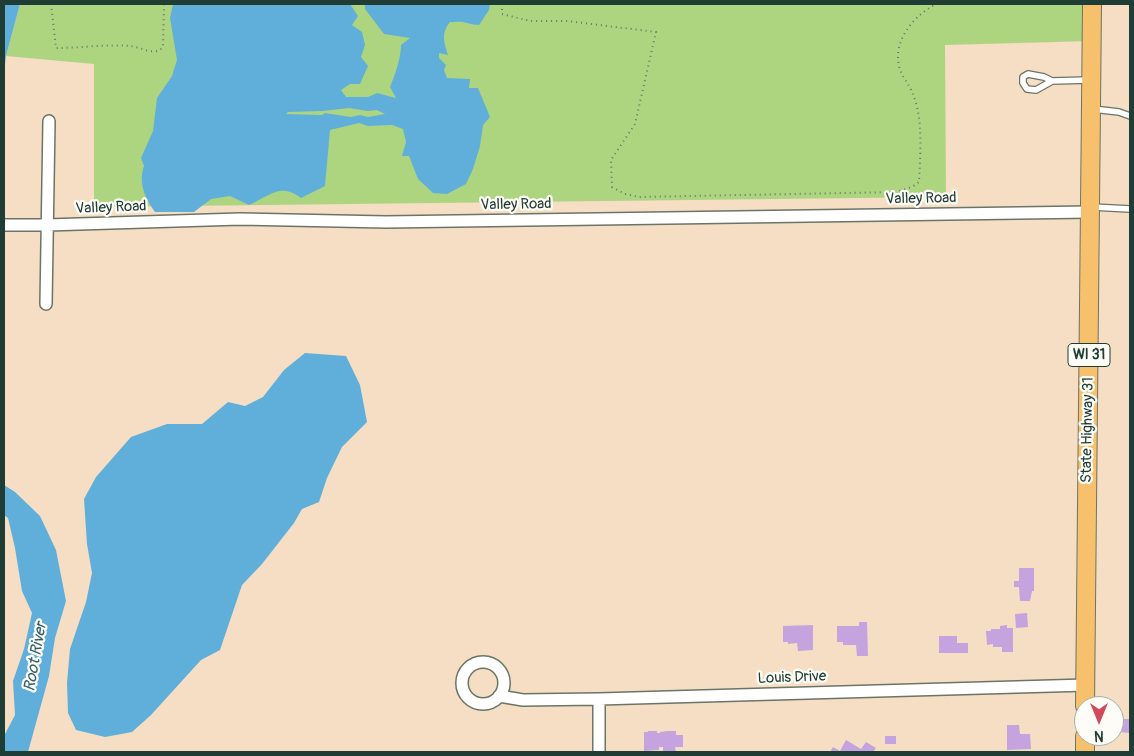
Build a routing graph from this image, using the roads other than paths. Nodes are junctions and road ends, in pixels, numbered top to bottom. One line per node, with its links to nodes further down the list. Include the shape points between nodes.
1 (1092, 4): 3 (main road, State Highway 31 / WI 31)
2 (1052, 80): 2 (lane, via 1036,90 1027,89 1023,83 1023,77 1028,74); 3 (lane)
3 (1092, 80): 4 (main road, State Highway 31 / WI 31)
4 (1091, 109): 5 (lane); 8 (main road, State Highway 31 / WI 31)
5 (1130, 116)
6 (48, 121): 10 (street)
7 (1130, 208): 8 (lane)
8 (1090, 209): 10 (street, Valley Road, via 386,222 240,219); 12 (main road, State Highway 31 / WI 31)
9 (4, 225): 10 (street, Valley Road)
10 (47, 225): 11 (street)
11 (46, 304)
12 (1086, 685): 14 (main road, State Highway 31 / WI 31); 15 (street, Louis Drive)
13 (499, 696): 15 (street, Louis Drive, via 523,700)
14 (1086, 696)
15 (599, 699): 16 (street)
16 (599, 752)

